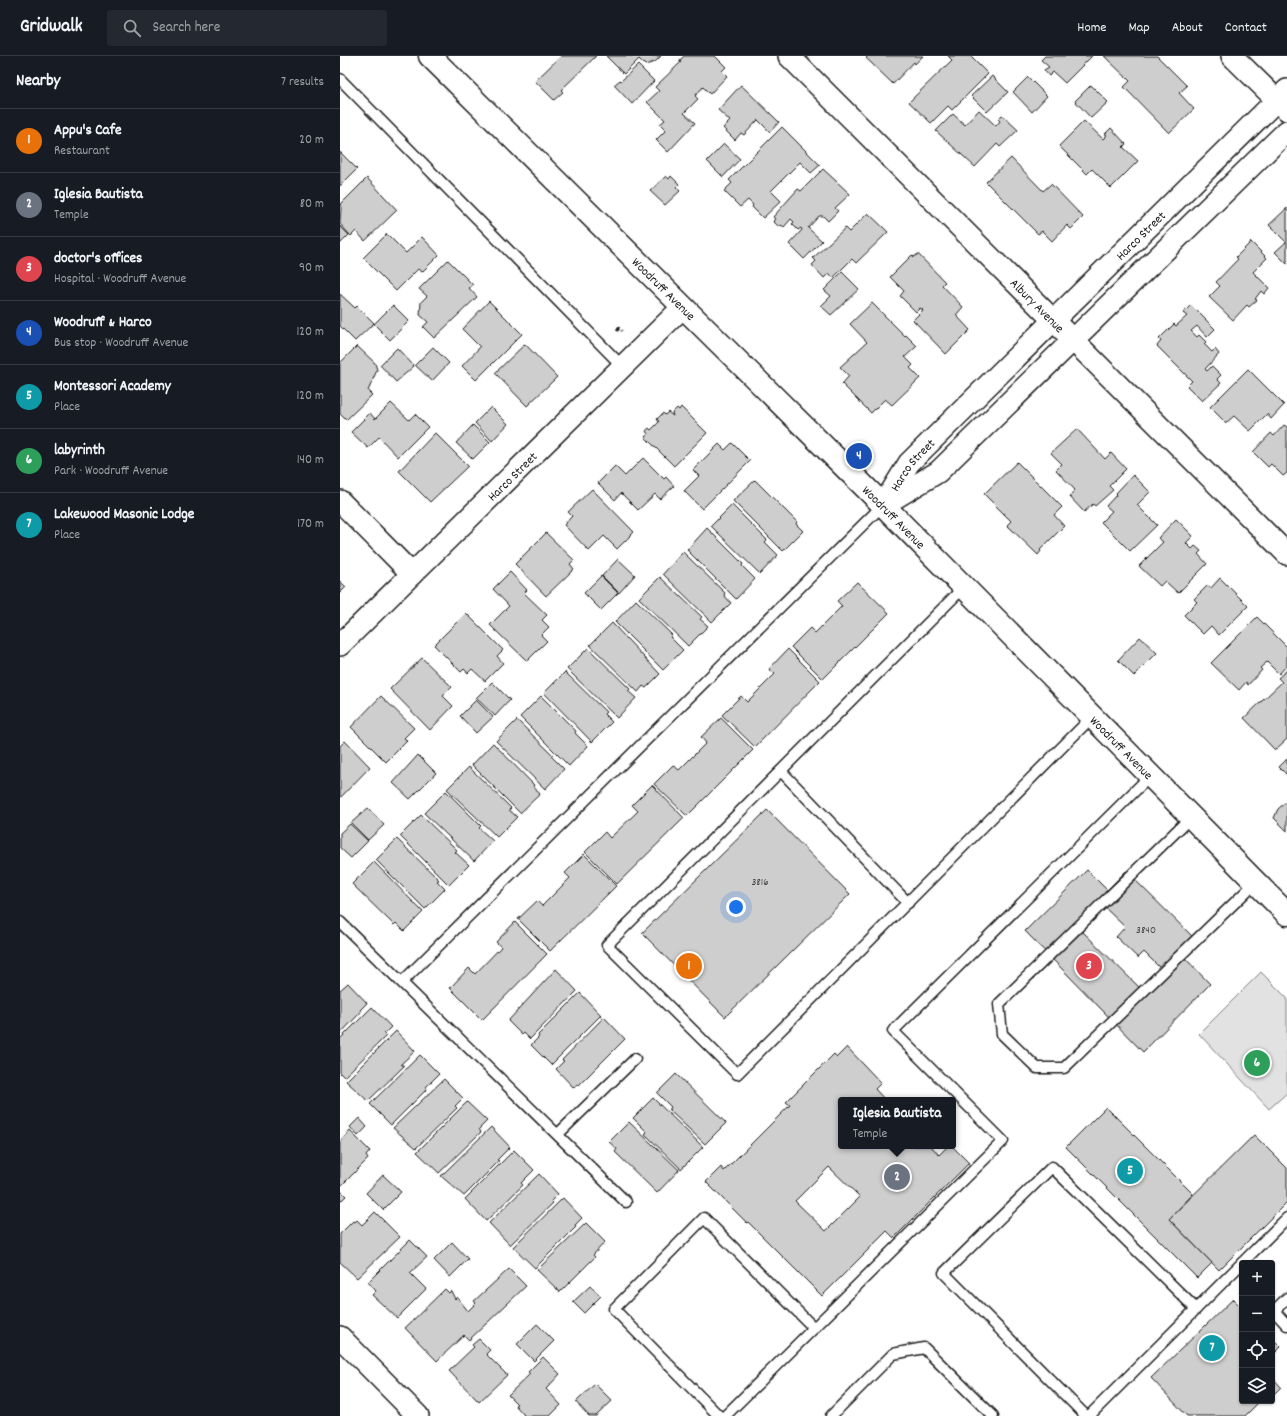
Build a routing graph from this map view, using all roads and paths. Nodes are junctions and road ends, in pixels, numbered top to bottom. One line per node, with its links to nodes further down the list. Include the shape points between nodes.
1 (430, 56): 7 (main road, Woodruff Avenue)
2 (789, 56): 8 (street, Albury Avenue)
3 (1232, 56): 5 (street)
4 (340, 79): 12 (lane)
5 (1284, 100): 8 (street, Harco Street)
6 (1287, 131): 11 (street, Harco Street)
7 (683, 307): 12 (street, Harco Street); 14 (main road, Woodruff Avenue)
8 (1054, 321): 11 (street, Albury Avenue); 14 (street, Harco Street, via 909,463)
9 (617, 330): 10 (path, via 619,328)
10 (622, 331)
11 (1074, 341): 14 (street, Harco Street, via 932,477); 15 (street, Albury Avenue)
12 (623, 367): 16 (street, Harco Street)
13 (340, 501): 16 (street)
14 (883, 506): 17 (main road, Woodruff Avenue); 27 (lane)
15 (1287, 554)
16 (412, 574): 18 (street, Harco Street)
17 (964, 587): 19 (main road, Woodruff Avenue); 20 (lane)
18 (340, 645)
19 (1092, 717): 21 (main road, Woodruff Avenue); 24 (lane)
20 (781, 771): 24 (lane); 24 (lane, via 607,945 736,1074)
21 (1150, 776): 22 (main road, Woodruff Avenue); 37 (lane, via 893,1031 1003,1140)
22 (1191, 817): 23 (main road, Woodruff Avenue); 23 (lane, via 999,1004 1002,1034 1037,1068 1064,1068)
23 (1256, 882): 25 (main road, Woodruff Avenue)
24 (908, 903)
25 (1287, 914)
26 (340, 922): 27 (lane)
27 (402, 982): 29 (lane)
28 (635, 1059): 29 (lane)
29 (558, 1134): 30 (lane)
30 (626, 1202)
31 (1287, 1218): 32 (lane)
32 (1245, 1260)
33 (1239, 1266): 35 (lane)
34 (1287, 1298): 36 (lane, via 1274,1311)
35 (1196, 1309): 44 (lane); 44 (lane, via 1052,1167 944,1273)
36 (1287, 1325)
37 (814, 1328): 40 (lane, via 704,1218 614,1309); 41 (lane)
38 (340, 1337): 39 (street)
39 (418, 1416)
40 (719, 1416)
41 (725, 1416)
42 (831, 1416): 43 (lane, via 893,1354 924,1348)
43 (993, 1416)
44 (1088, 1416)

